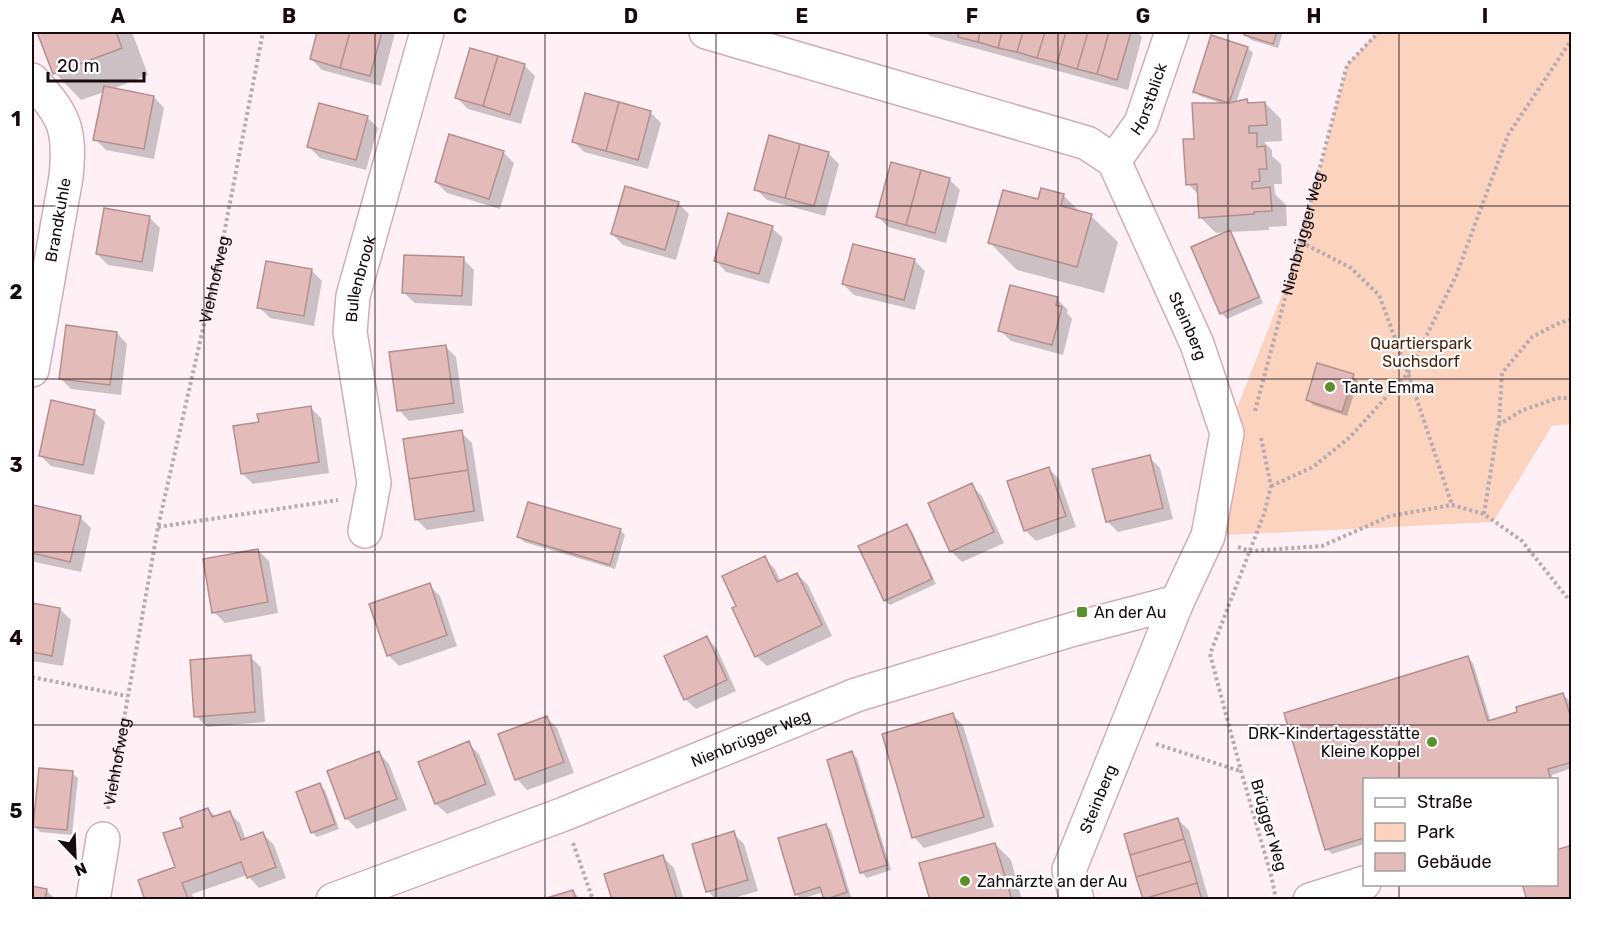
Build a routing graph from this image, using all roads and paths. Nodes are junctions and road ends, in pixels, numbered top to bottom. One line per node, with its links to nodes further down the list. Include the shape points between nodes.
1 (263, 32): 21 (path, Viehhofweg, via 221,249)
2 (427, 32): 17 (street, Bullenbrook, via 353,296 350,332)
3 (706, 32): 8 (street, via 1087,143)
4 (1172, 32): 8 (street, Horstblick, via 1141,123)
5 (1379, 32): 9 (path, Nienbrügger Weg, via 1347,65)
6 (1572, 39): 12 (path, via 1508,135 1456,276)
7 (32, 80): 11 (street, Brandkuhle, via 61,117 68,154)
8 (1114, 161): 23 (street, Steinberg, via 1197,344 1227,433)
9 (1301, 242): 12 (path, via 1351,268 1379,295); 14 (path, Nienbrügger Weg, via 1255,411)
10 (1572, 319): 15 (path, via 1532,337 1502,373)
11 (32, 370)
12 (1408, 374): 18 (path, via 1350,436 1313,467); 19 (path)
13 (1572, 399): 15 (path, via 1557,398 1521,411)
14 (1257, 422)
15 (1498, 425): 20 (path)
16 (1260, 432): 18 (path)
17 (374, 483): 21 (path, via 345,499); 22 (street, Bullenbrook)
18 (1271, 486): 24 (path)
19 (1452, 505): 20 (path); 24 (path, via 1390,516 1322,546)
20 (1484, 514): 25 (path, via 1522,541)
21 (158, 527): 28 (path, Viehhofweg)
22 (365, 531)
23 (1208, 536): 24 (path); 26 (street, Steinberg)
24 (1250, 551): 30 (path, Brügger Weg, via 1210,654)
25 (1572, 601)
26 (1177, 602): 29 (street, Steinberg); 31 (street, Nienbrügger Weg, via 856,695)
27 (32, 677): 28 (path, Viehhofweg)
28 (127, 696): 32 (path, Viehhofweg)
29 (1124, 734): 30 (path); 37 (street, Steinberg, via 1069,870)
30 (1240, 771): 38 (path, Brügger Weg)
31 (564, 814): 35 (street, Nienbrügger Weg); 36 (path)
32 (103, 839): 34 (street)
33 (1363, 884): 39 (street)
34 (93, 900)
35 (333, 900)
36 (593, 900)
37 (1077, 900)
38 (1276, 900)
39 (1310, 900)

